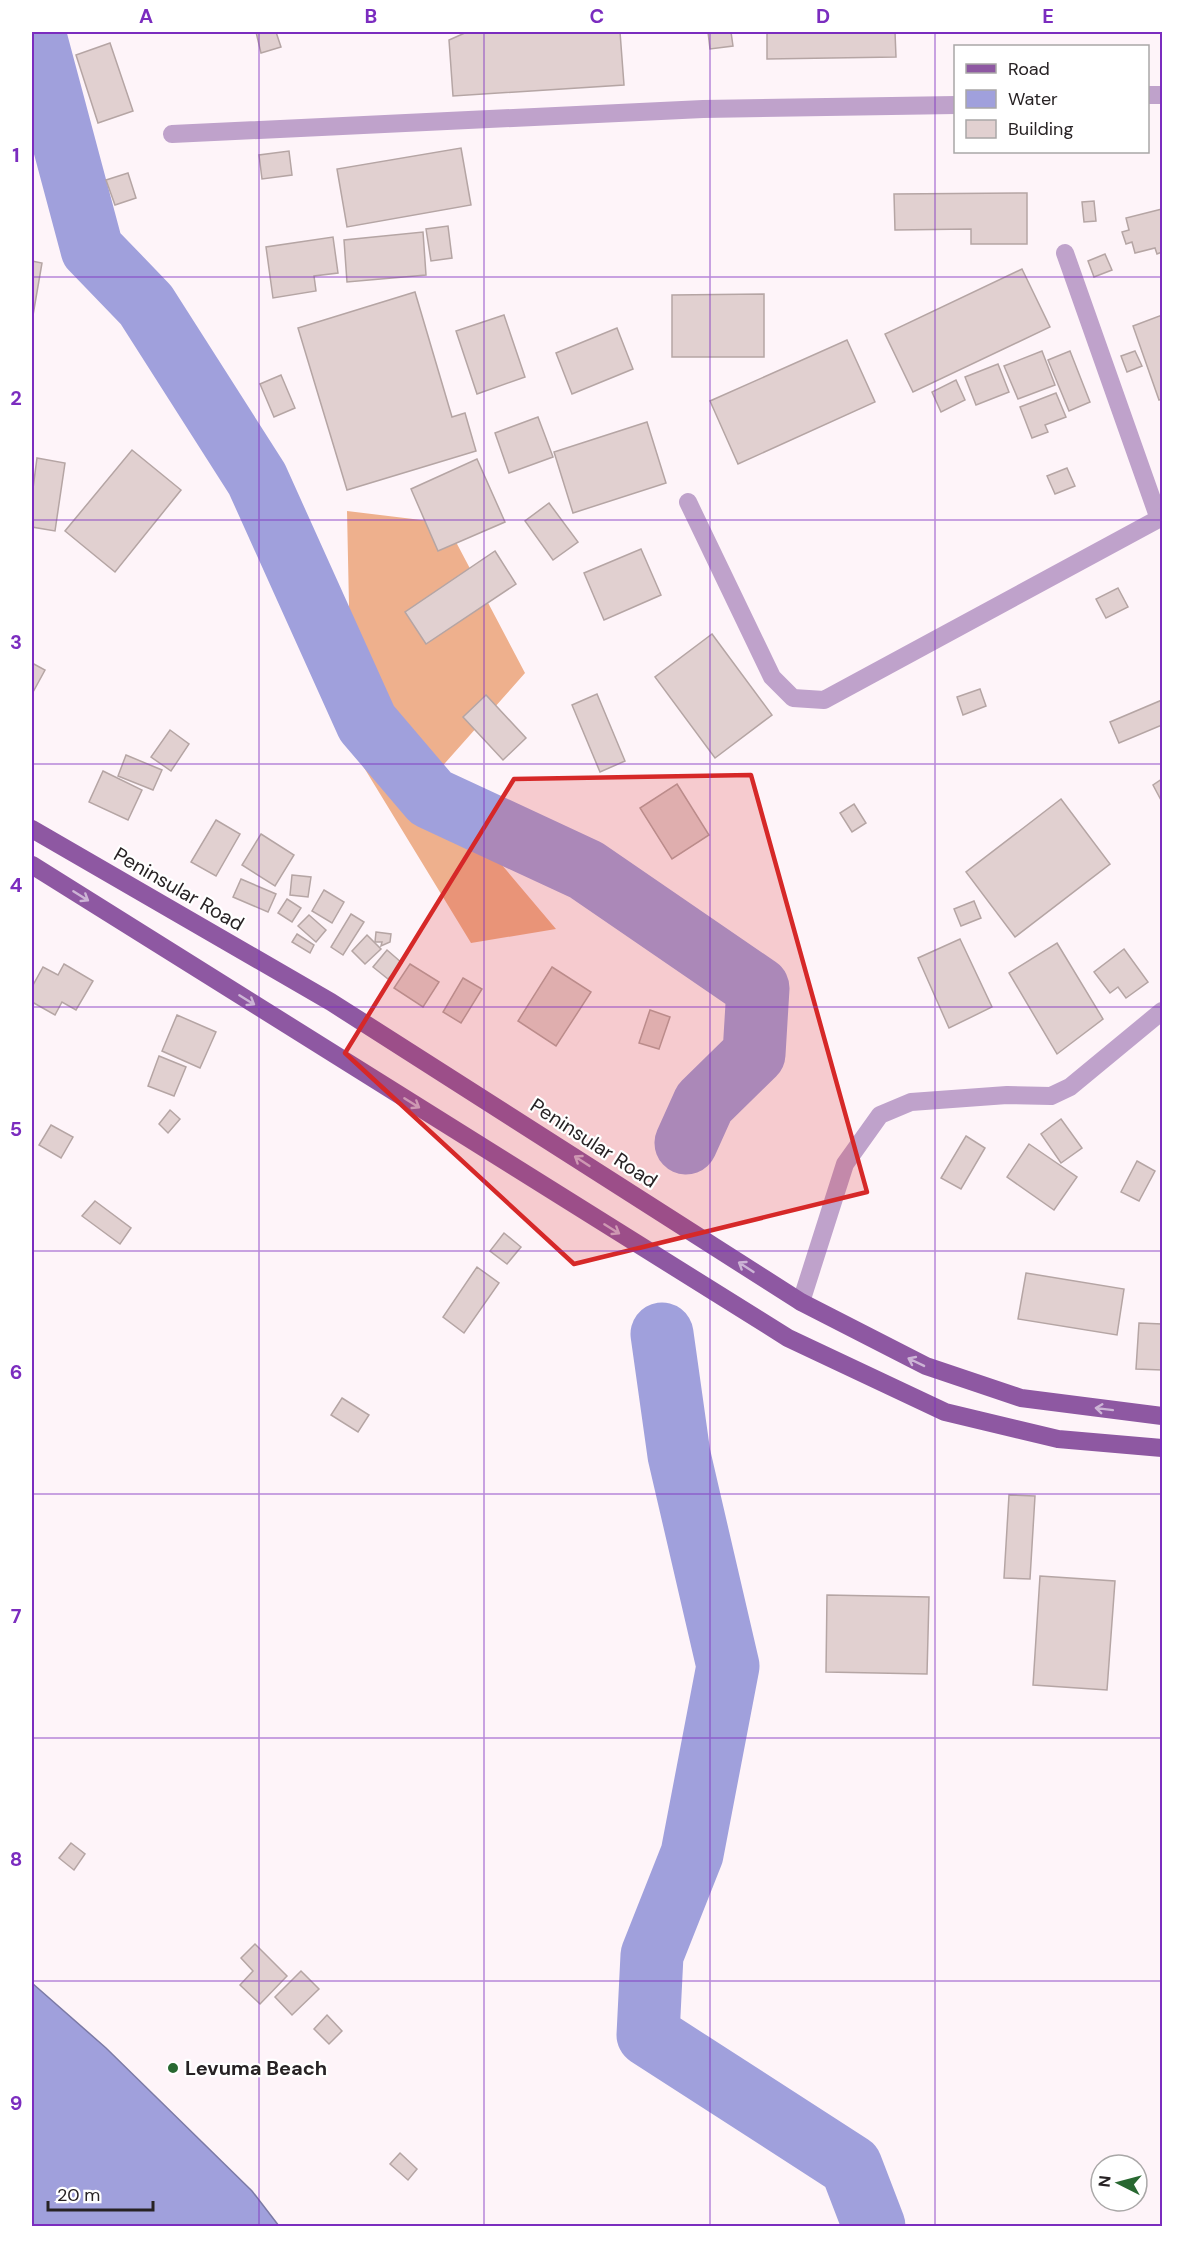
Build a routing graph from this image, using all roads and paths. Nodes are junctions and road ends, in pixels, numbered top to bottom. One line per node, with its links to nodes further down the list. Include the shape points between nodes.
1 (954, 105): 2 (street, via 703,109)
2 (172, 134)
3 (1065, 254): 5 (street)
4 (688, 502): 5 (street, via 772,677 793,698 824,700)
5 (1161, 518)
6 (32, 830): 9 (main road, Peninsular Road, one-way to 6, via 331,1002)
7 (32, 866): 11 (main road, one-way to 11, via 788,1338 945,1412 1058,1439)
8 (1162, 1011): 9 (street, via 1070,1087 1051,1096 911,1102 880,1115 845,1164)
9 (801, 1302): 10 (main road, Peninsular Road, one-way to 9, via 1021,1398 926,1366)
10 (1162, 1416)
11 (1162, 1448)

